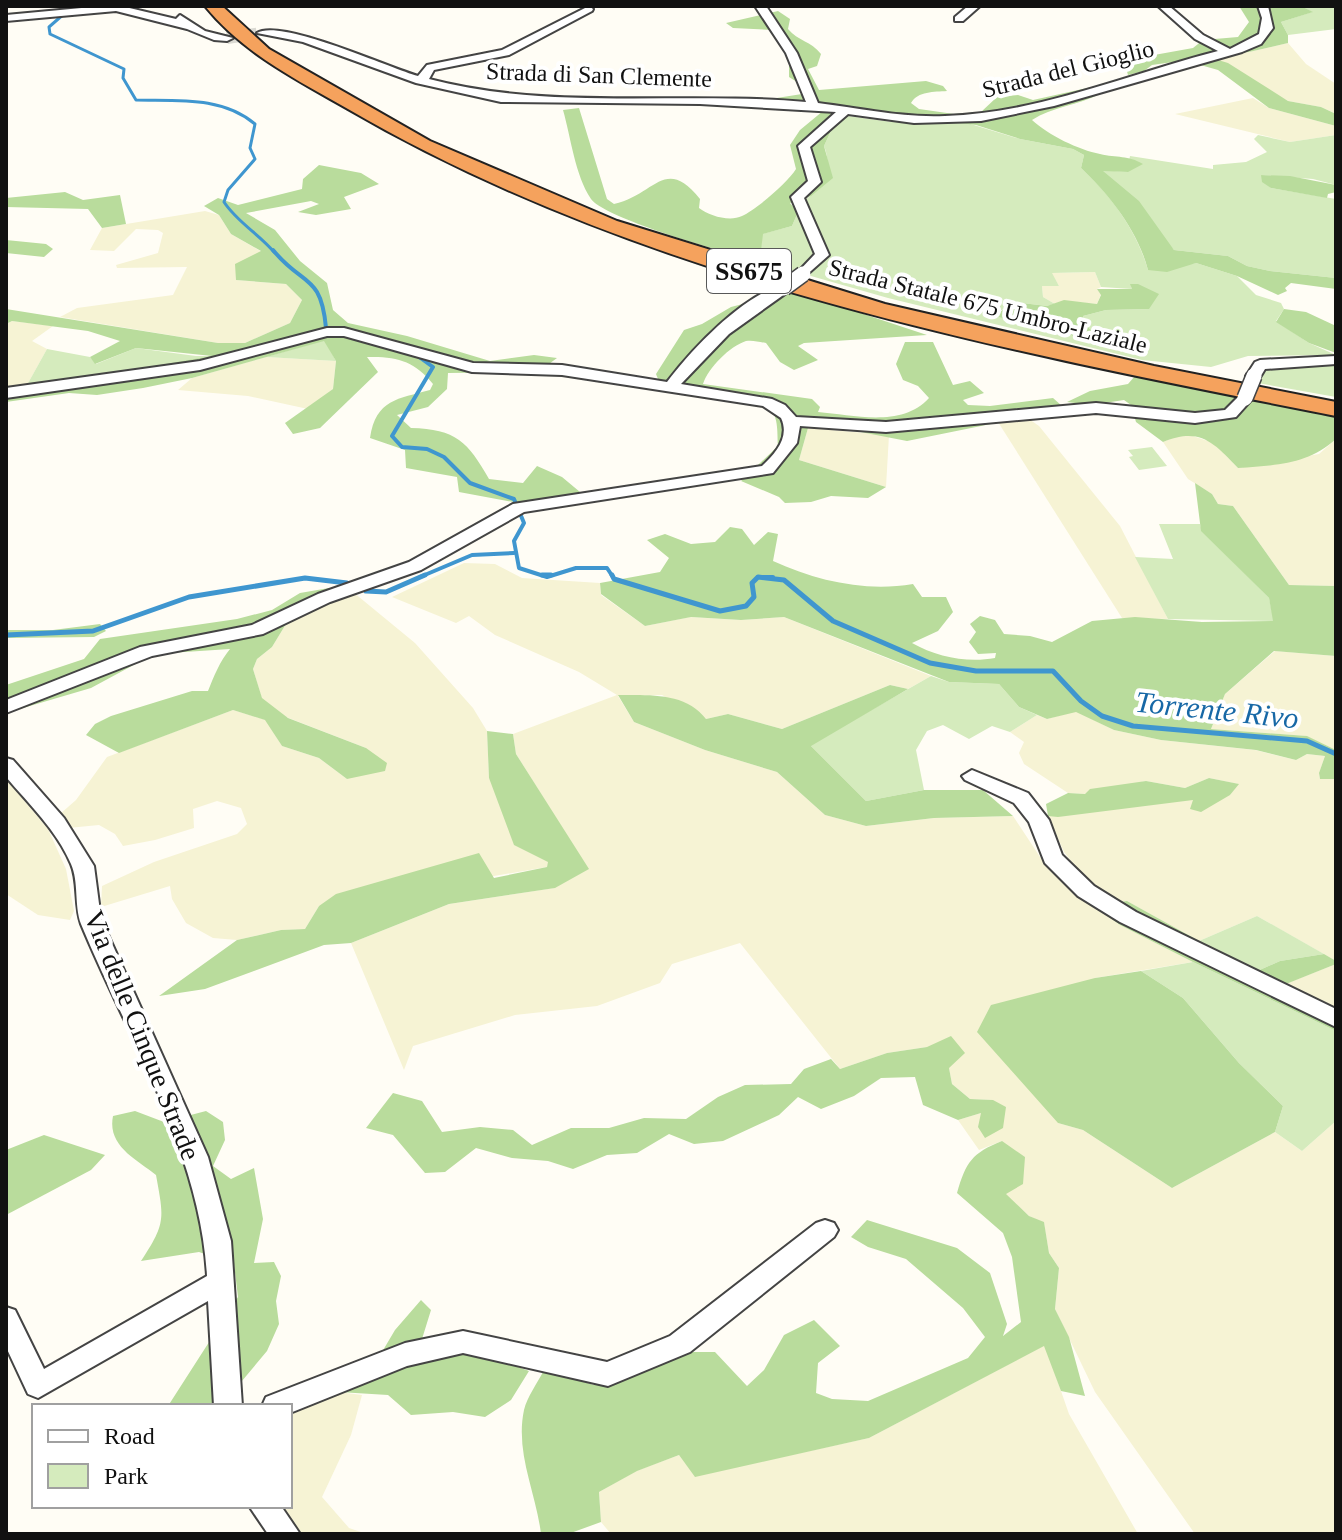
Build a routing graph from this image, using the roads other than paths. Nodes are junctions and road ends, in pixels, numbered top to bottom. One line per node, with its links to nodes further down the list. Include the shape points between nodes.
1 (165, 6): 11 (street)
2 (213, 6): 22 (highway, Strada Statale 675 Umbro-Laziale / SS675, via 263,53 423,145 610,225 879,309)
3 (226, 6): 21 (highway, Strada Statale 675 Umbro-Laziale / SS675, via 273,51 431,141 620,221 810,281 988,328)
4 (760, 6): 16 (street, via 783,33)
5 (975, 6): 10 (street)
6 (1163, 6): 14 (street, via 1199,37)
7 (1263, 6): 14 (street, Strada del Gioglio, via 1268,30 1263,39)
8 (588, 9): 15 (street, via 505,53 431,67)
9 (6, 18): 11 (street, via 116,8)
10 (959, 19)
11 (189, 26): 13 (street, via 216,39)
12 (262, 33): 15 (street, Strada di San Clemente, via 293,35)
13 (227, 38)
14 (1228, 52): 17 (street, Strada del Gioglio, via 1005,113 951,120)
15 (423, 79): 16 (street, Strada di San Clemente, via 497,98)
16 (813, 106): 17 (street, Strada di San Clemente)
17 (846, 110): 19 (street, bridge, via 804,146 815,182 797,197 822,255 784,288 763,297)
18 (1336, 360): 23 (street, bridge, via 1260,365 1245,398 1230,414 1214,417 1096,408 886,427)
19 (672, 385): 20 (street, via 562,370 472,367 327,332 200,365); 23 (street, via 767,402 782,407)
20 (6, 393)
21 (1336, 401)
22 (1336, 409)
23 (791, 421): 24 (street, via 793,430 782,457 767,470 519,508 415,566 324,598 257,630 147,651)
24 (6, 707)
25 (6, 764): 29 (street, Via delle Cinque Strade, via 57,823 83,866 90,919 196,1157 218,1241)
26 (972, 776): 27 (street, via 1021,798 1039,820 1052,858 1086,891 1128,917)
27 (1336, 1019)
28 (825, 1230): 32 (street, via 680,1344 608,1374 463,1342 405,1355)
29 (221, 1281): 30 (street, via 38,1386); 31 (street, Via delle Cinque Strade)
30 (6, 1318)
31 (228, 1404)
32 (281, 1404)
33 (266, 1508): 34 (street)
34 (285, 1534)

